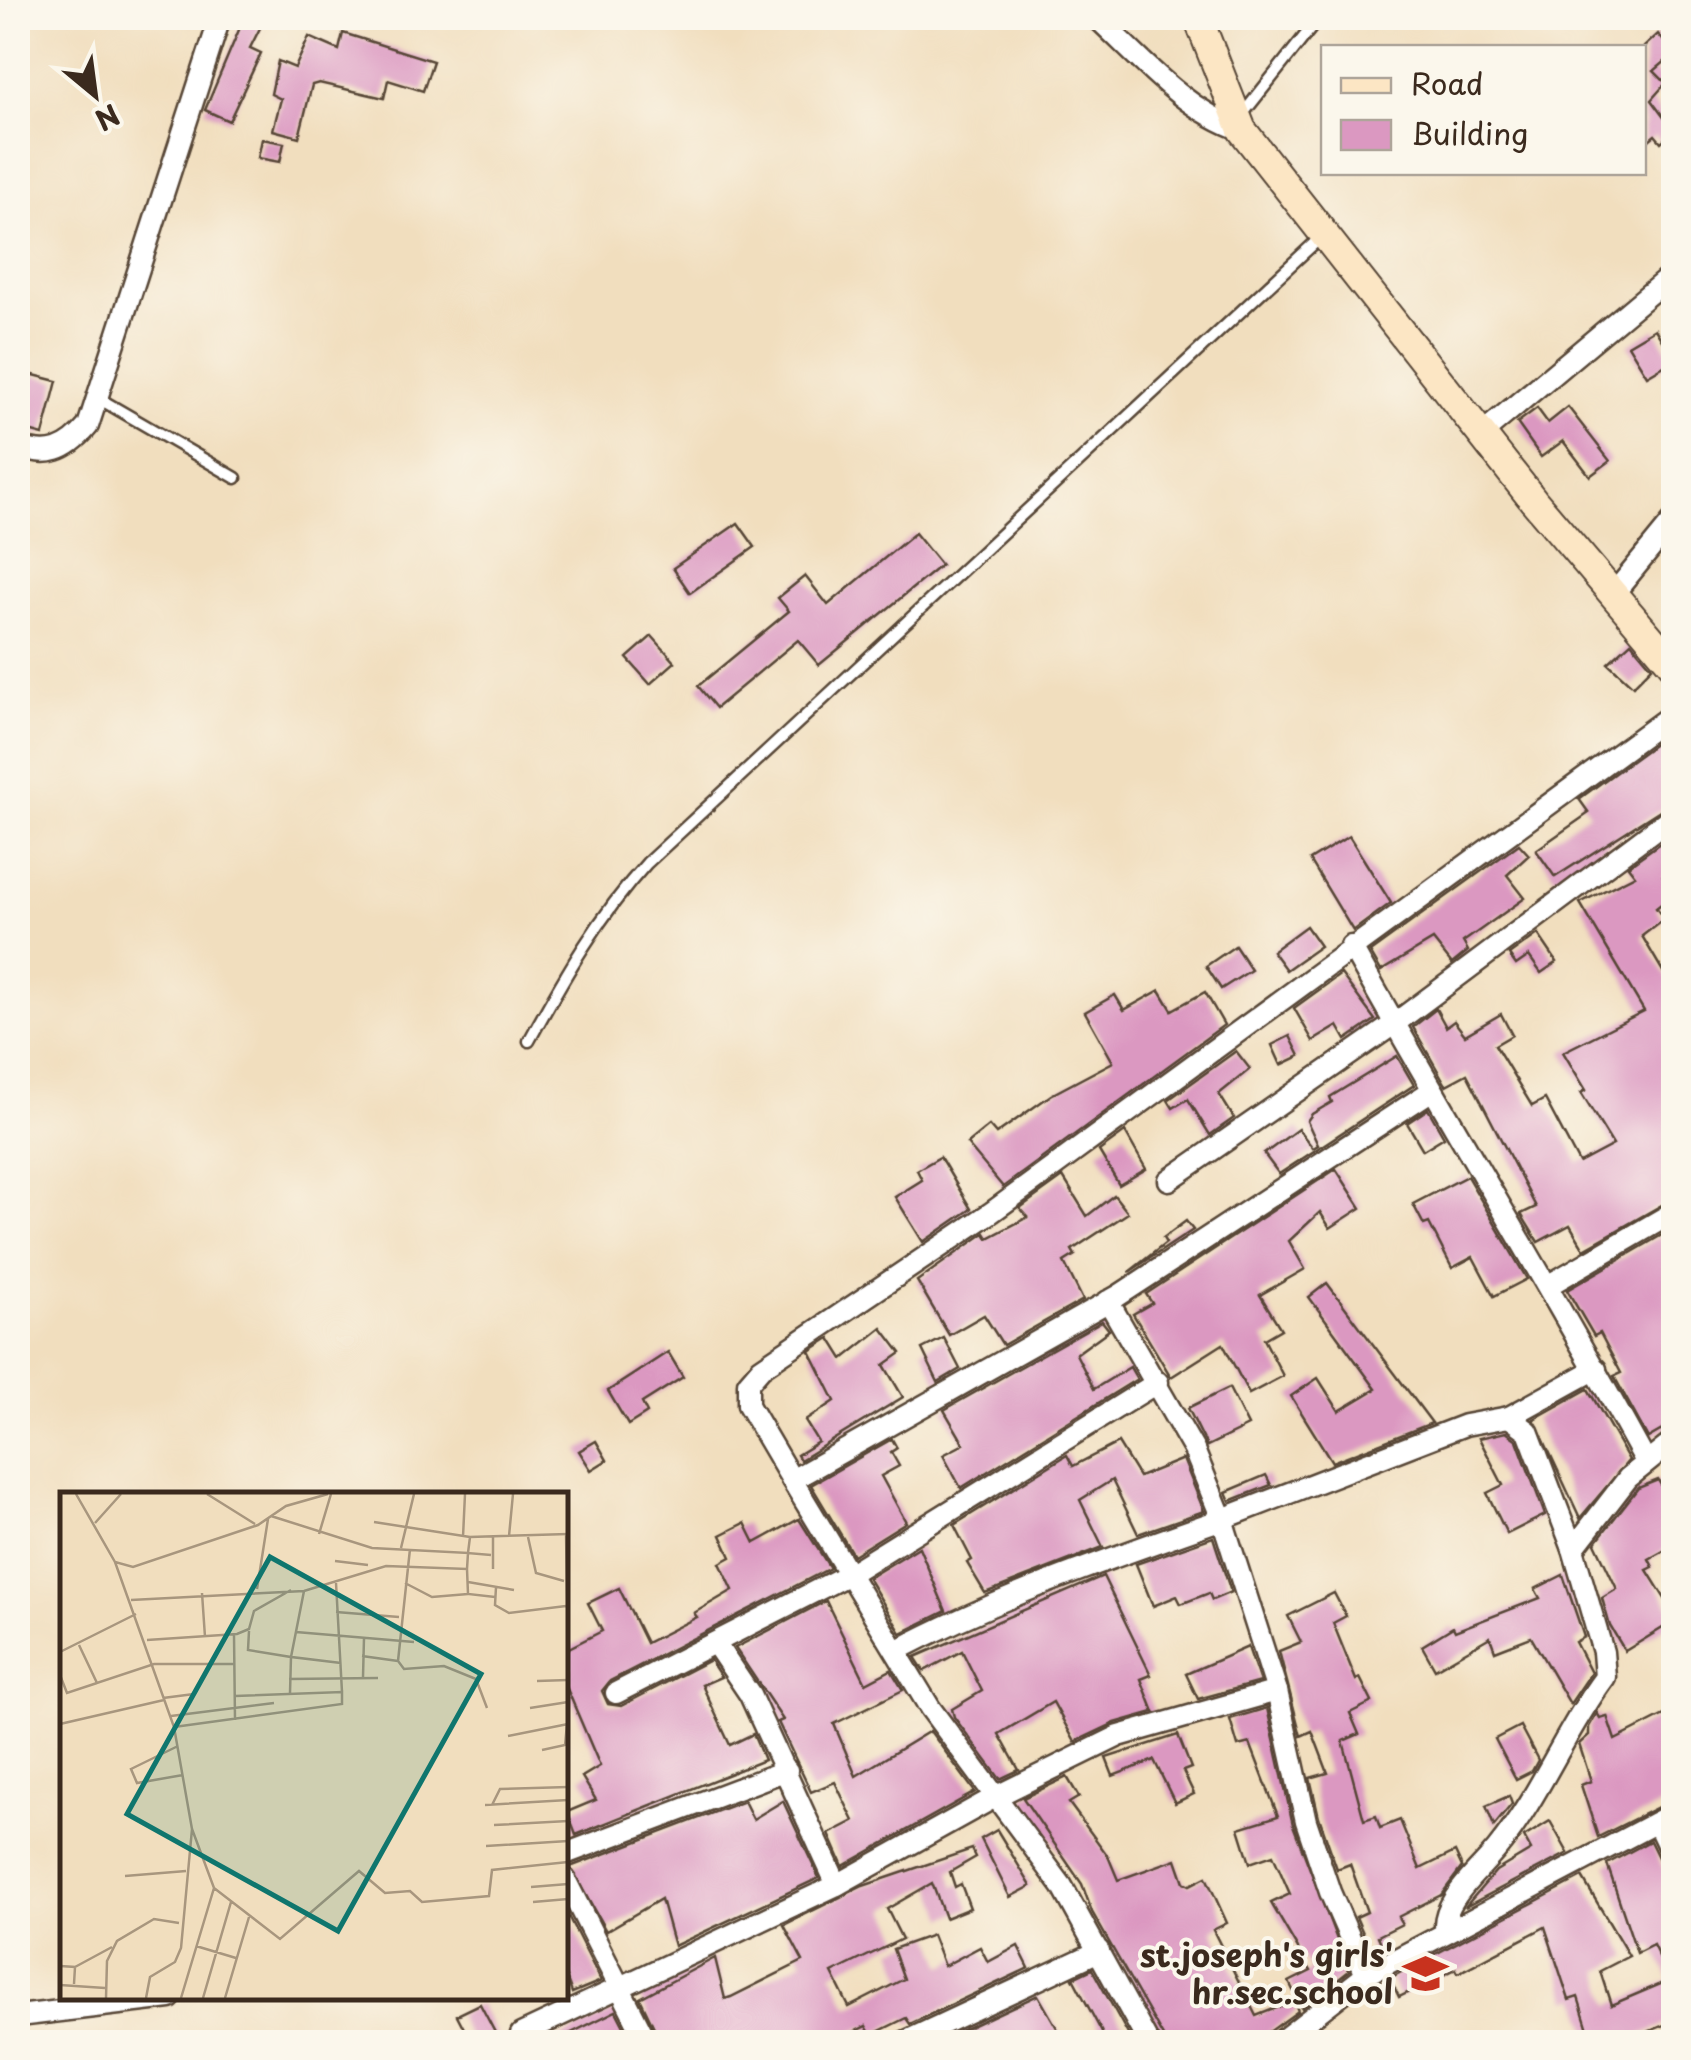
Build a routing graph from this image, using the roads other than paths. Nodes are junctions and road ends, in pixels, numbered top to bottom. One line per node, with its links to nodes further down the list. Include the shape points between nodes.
1 (220, 18): 8 (street)
2 (1096, 18): 5 (street, via 1194,107 1214,121)
3 (1198, 18): 5 (street)
4 (1319, 18): 5 (lane)
5 (1240, 125): 6 (street)
6 (1325, 232): 9 (street); 19 (lane, via 647,863 580,948)
7 (1674, 273): 9 (street)
8 (98, 398): 10 (street, via 74,442 37,454); 11 (lane)
9 (1484, 432): 13 (street)
10 (18, 446)
11 (236, 478)
12 (1674, 520): 13 (street)
13 (1615, 592): 14 (street)
14 (1674, 666)
15 (1674, 713): 17 (street)
16 (1674, 815): 18 (street)
17 (1351, 946): 18 (street); 30 (street, via 992,1212 762,1368 748,1384 748,1406)
18 (1394, 1024): 20 (street); 21 (street)
19 (529, 1041)
20 (1431, 1090): 23 (street); 24 (street)
21 (1169, 1180)
22 (1674, 1212): 23 (street)
23 (1549, 1285): 25 (street)
24 (1108, 1300): 26 (street); 30 (street)
25 (1596, 1369): 27 (street); 29 (street)
26 (1158, 1382): 31 (street); 33 (street)
27 (1509, 1418): 31 (street, via 1465,1425); 32 (street, via 1528,1431)
28 (1674, 1441): 29 (street)
29 (1645, 1460): 32 (street)
30 (792, 1480): 33 (street)
31 (1222, 1519): 35 (street, via 1090,1565); 36 (street)
32 (1574, 1549): 45 (street, via 1605,1677 1524,1816 1447,1910)
33 (847, 1575): 34 (street); 35 (street)
34 (715, 1642): 37 (street); 38 (street)
35 (896, 1651): 39 (street)
36 (1278, 1691): 39 (street, via 1119,1736); 47 (street, via 1306,1821)
37 (616, 1692)
38 (787, 1770): 41 (street); 44 (street)
39 (997, 1796): 44 (street); 46 (street)
40 (1666, 1818): 42 (street); 45 (street)
41 (568, 1853)
42 (1674, 1859)
43 (568, 1885): 48 (street)
44 (837, 1885): 48 (street)
45 (1446, 1932): 47 (street)
46 (1099, 1951): 53 (street); 54 (street)
47 (1366, 1975): 55 (street)
48 (620, 1987): 51 (street); 52 (street)
49 (153, 2000): 50 (street)
50 (18, 2016)
51 (521, 2034)
52 (647, 2042)
53 (904, 2042)
54 (1148, 2042)
55 (1280, 2042)

